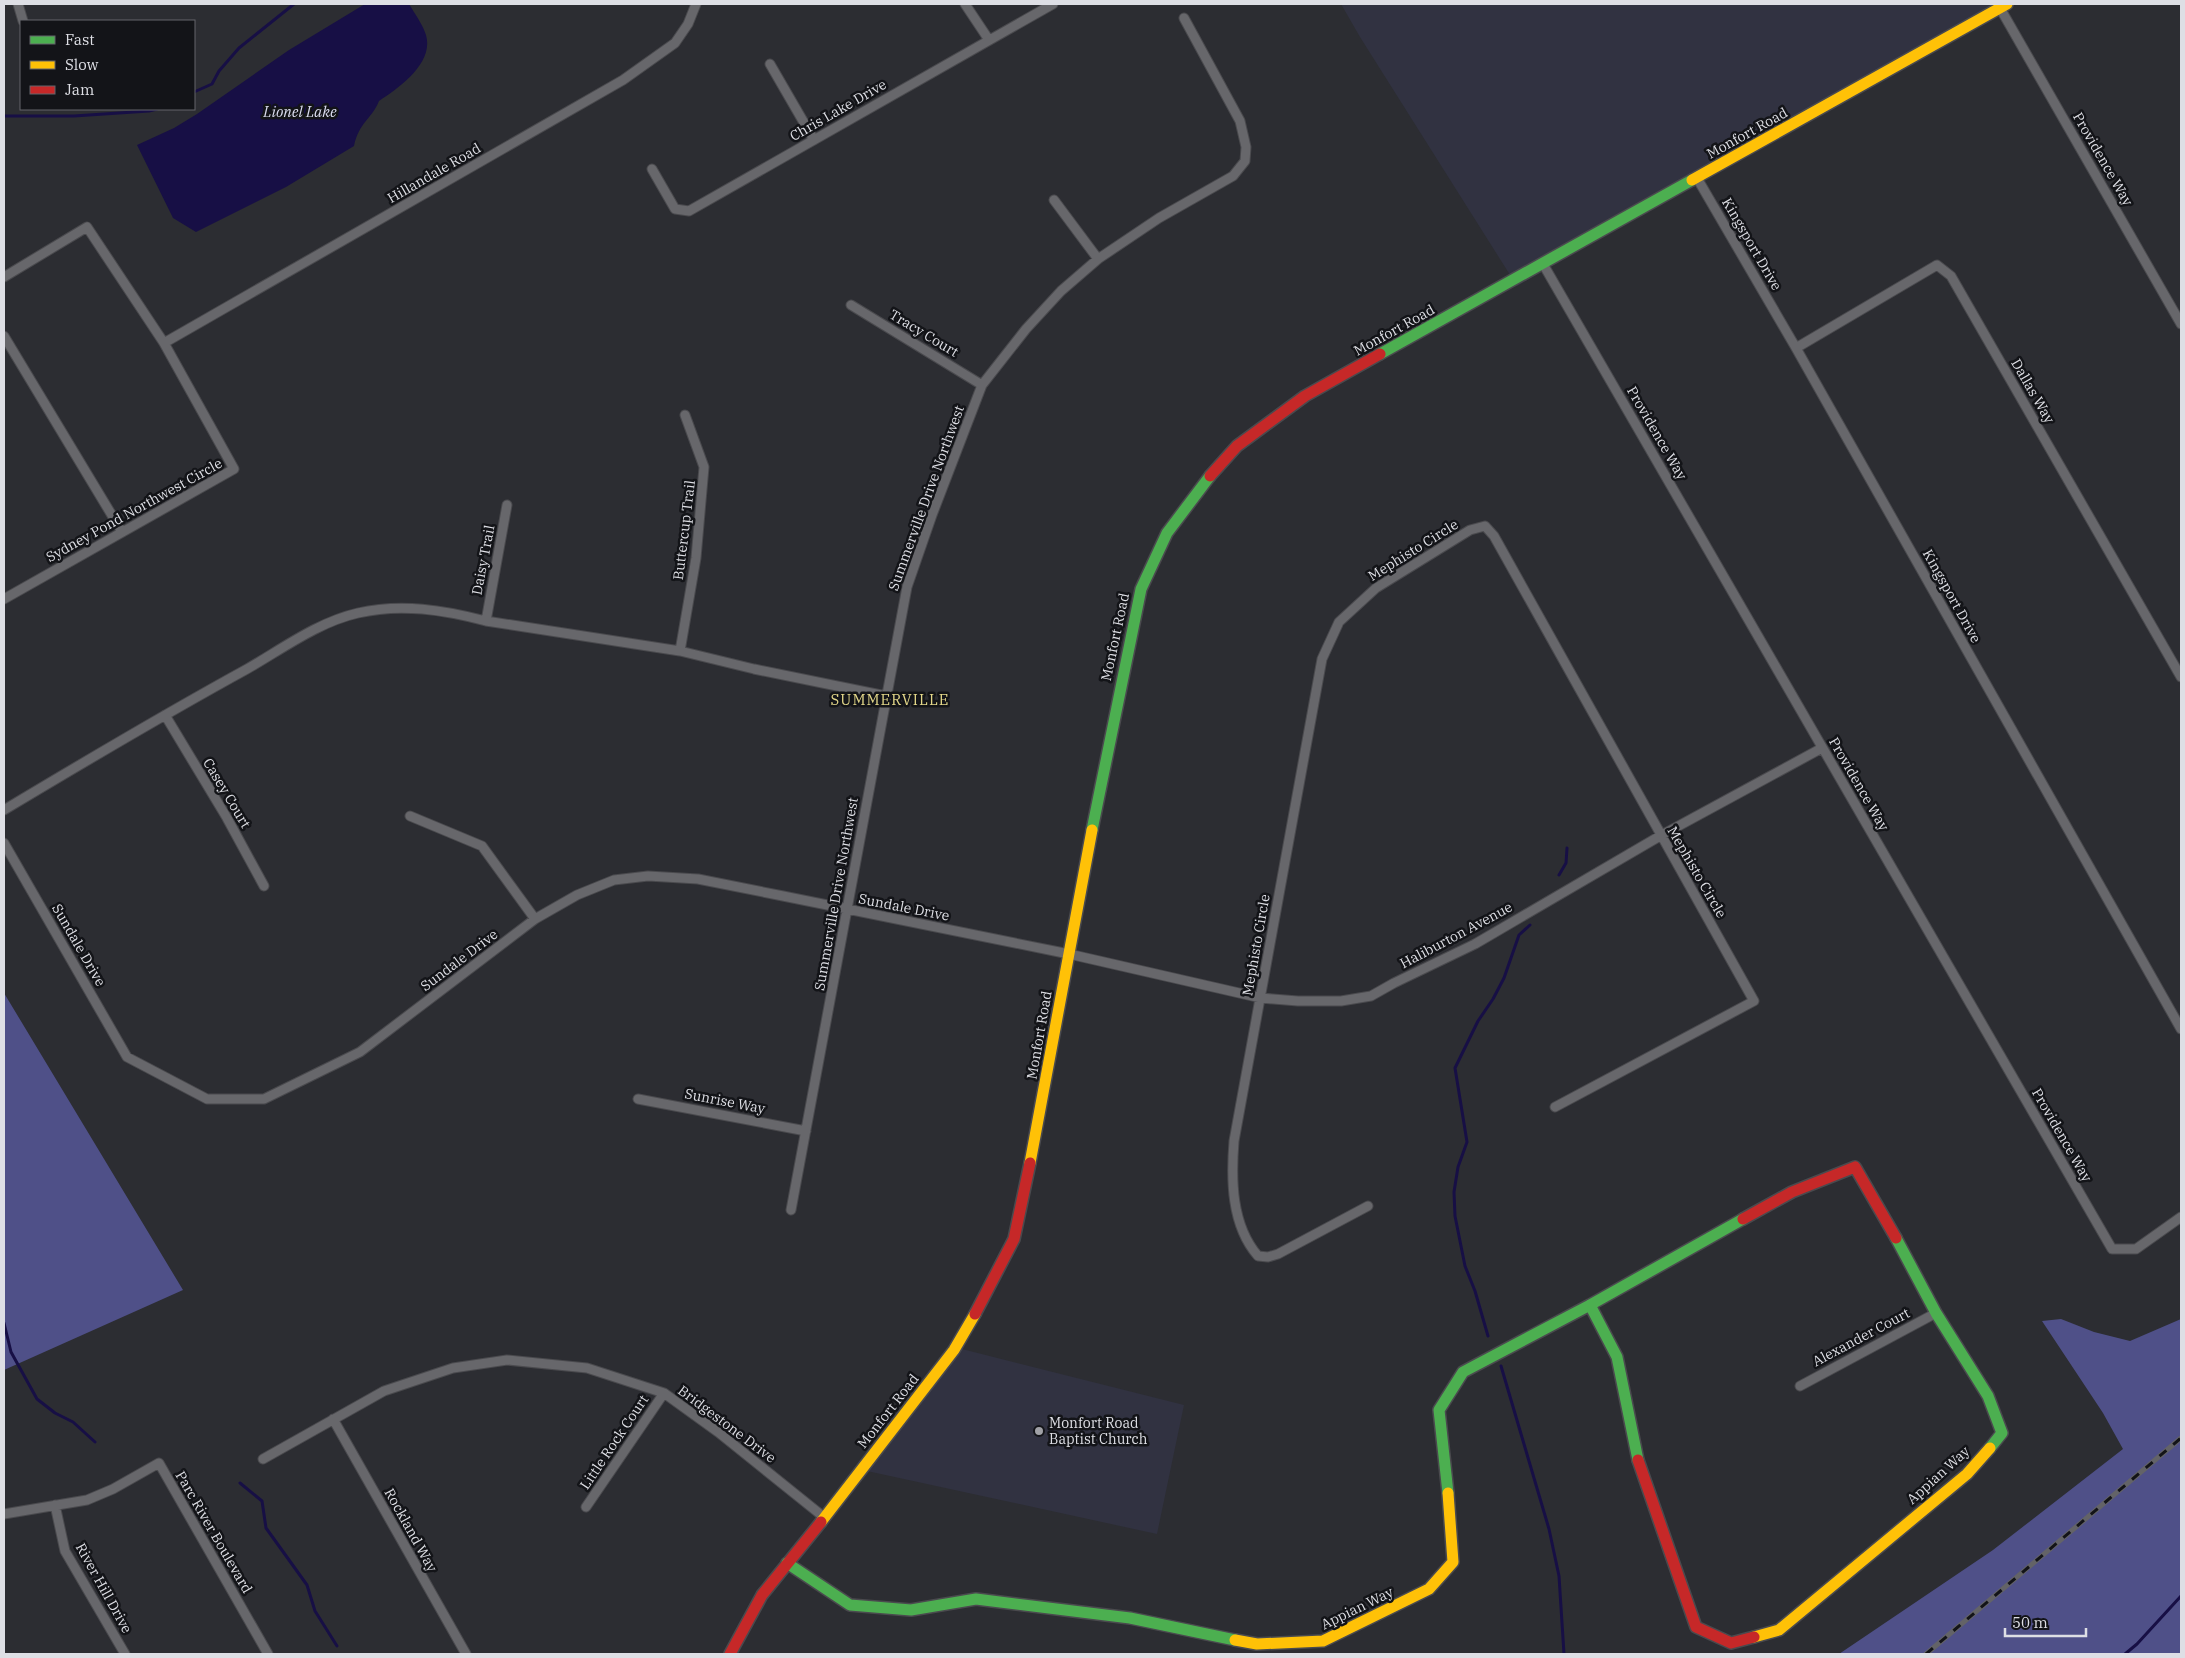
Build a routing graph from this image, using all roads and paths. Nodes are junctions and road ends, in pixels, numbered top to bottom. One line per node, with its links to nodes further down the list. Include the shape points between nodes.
1 (18, 4): 7 (street)
2 (696, 4): 20 (street, Hillandale Road, via 675,43 623,80)
3 (965, 4): 8 (street)
4 (1053, 4): 8 (street, Chris Lake Drive)
5 (2004, 6): 12 (street, Monfort Road); 18 (street, Providence Way)
6 (1184, 18): 14 (street, Summerville Drive Northwest, via 1240,121 1246,147 1245,162 1233,176 1159,218)
7 (23, 20)
8 (989, 40): 10 (street, Chris Lake Drive)
9 (770, 64): 10 (street)
10 (814, 140): 11 (street, Chris Lake Drive, via 689,211 675,209)
11 (652, 169)
12 (1698, 178): 15 (street, Monfort Road); 21 (street, Kingsport Drive)
13 (1054, 200): 14 (street)
14 (1098, 258): 22 (street, Summerville Drive Northwest, via 1026,329)
15 (1543, 264): 32 (street, Providence Way); 40 (street, Monfort Road, via 1306,396 1264,426 1237,446 1167,533 1141,589)
16 (4, 277): 20 (street, Sydney Pond Northwest Circle, via 87,227)
17 (851, 305): 22 (street, Tracy Court)
18 (2181, 324)
19 (4, 336): 25 (street)
20 (164, 343): 25 (street, Sydney Pond Northwest Circle, via 234,469)
21 (1796, 348): 29 (street, Dallas Way, via 1937,265 1951,276); 42 (street, Kingsport Drive)
22 (982, 385): 30 (street, Summerville Drive Northwest, via 907,587)
23 (684, 415): 28 (street, Buttercup Trail, via 704,467 696,558)
24 (507, 505): 27 (street, Daisy Trail)
25 (122, 532): 26 (street, Sydney Pond Northwest Circle)
26 (4, 600)
27 (486, 620): 28 (street); 31 (street, via 416,608 356,613 329,623)
28 (680, 651): 30 (street)
29 (2181, 677)
30 (886, 696): 38 (street, Summerville Drive Northwest)
31 (164, 714): 33 (street); 37 (street, Casey Court)
32 (1822, 748): 35 (street, Haliburton Avenue); 48 (street, Providence Way, via 2112,1249 2136,1249)
33 (4, 810)
34 (410, 816): 39 (street, via 482,846)
35 (1660, 836): 41 (street, Haliburton Avenue, via 1475,944 1371,996 1341,1001); 41 (street, Mephisto Circle, via 1494,536 1484,526 1470,530 1376,588 1339,622 1322,659); 44 (street, Mephisto Circle, via 1754,1000)
36 (4, 843): 39 (street, Sundale Drive, via 128,1057 207,1099 264,1099 360,1052)
37 (264, 886)
38 (848, 910): 39 (street, Sundale Drive, via 698,879 648,876 607,883 577,895); 40 (street, Sundale Drive); 45 (street, Summerville Drive Northwest)
39 (535, 919)
40 (1069, 954): 41 (street, Haliburton Avenue); 58 (street, Monfort Road, via 1014,1239 954,1350)
41 (1261, 998): 46 (street, Mephisto Circle, via 1234,1141 1232,1170 1238,1217 1251,1249 1258,1256 1278,1254)
42 (2181, 1029)
43 (638, 1099): 45 (street, Sunrise Way)
44 (1555, 1107)
45 (806, 1131): 47 (street, Summerville Drive Northwest)
46 (1368, 1206)
47 (791, 1210)
48 (2181, 1217)
49 (1590, 1305): 50 (street, Appian Way, via 1792,1192 1855,1167); 50 (street, Appian Way, via 1617,1357 1637,1459 1696,1627 1731,1643 1779,1630 1967,1474 2002,1433 1988,1396); 59 (street, Appian Way, via 1464,1372 1439,1410 1453,1562 1429,1589 1323,1641 1257,1644 1130,1618 976,1600 912,1610 850,1605)
50 (1936, 1313): 51 (street, Alexander Court)
51 (1800, 1386)
52 (664, 1393): 53 (street, Bridgestone Drive, via 586,1368 507,1360 453,1368 384,1391); 56 (street, Little Rock Court); 58 (street, Bridgestone Drive)
53 (333, 1419): 54 (street, Bridgestone Drive); 62 (street, Rockland Way)
54 (263, 1459)
55 (55, 1505): 57 (street, Parc River Boulevard); 60 (street, River Hill Drive, via 65,1551); 61 (street, Parc River Boulevard, via 87,1500 113,1490 158,1463)
56 (586, 1506)
57 (4, 1514)
58 (825, 1518): 59 (street, Monfort Road)
59 (787, 1563): 63 (street, Monfort Road, via 762,1595)
60 (125, 1654)
61 (268, 1654)
62 (466, 1654)
63 (730, 1654)

